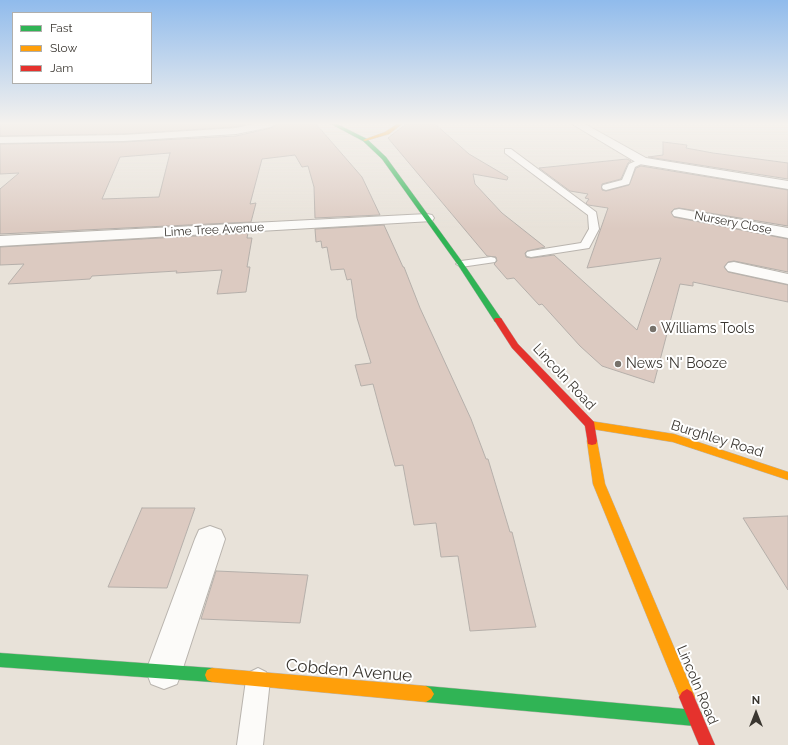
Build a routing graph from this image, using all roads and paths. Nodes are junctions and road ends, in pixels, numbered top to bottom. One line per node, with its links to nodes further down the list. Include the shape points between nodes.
1 (385, 159): 8 (street, Lincoln Road)
2 (518, 159): 11 (lane, via 593,214 594,229 585,246)
3 (639, 159): 4 (street)
4 (643, 161): 5 (street); 6 (lane, via 632,166 626,182)
5 (788, 185)
6 (606, 186)
7 (678, 213): 9 (street, Nursery Close)
8 (427, 218): 10 (street, Lime Tree Avenue); 13 (street, Lincoln Road)
9 (788, 233)
10 (0, 242)
11 (531, 254)
12 (491, 260): 13 (lane)
13 (461, 264): 16 (street, Lincoln Road, via 515,346)
14 (734, 267): 15 (street)
15 (788, 279)
16 (590, 425): 17 (street, Burghley Road, via 674,438); 22 (street, Lincoln Road, via 599,484)
17 (788, 476)
18 (210, 539): 20 (street)
19 (0, 660): 20 (street, Cobden Avenue)
20 (164, 671): 21 (street, Cobden Avenue)
21 (258, 679): 22 (street, Cobden Avenue); 23 (lane)
22 (695, 718): 24 (street, Lincoln Road)
23 (250, 745)
24 (707, 745)

